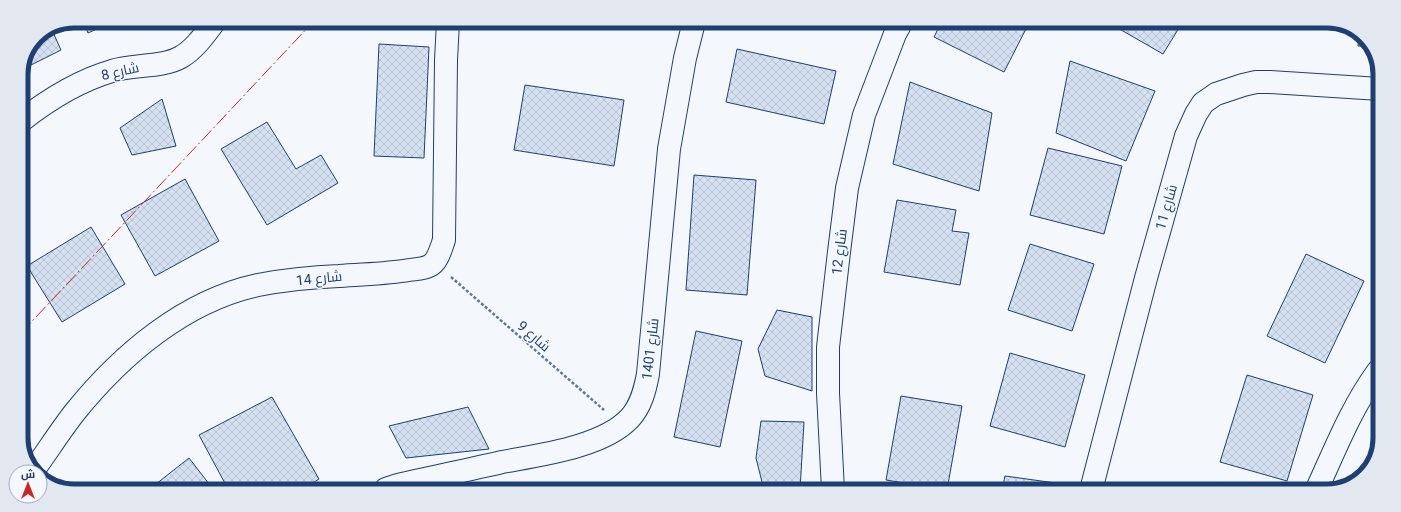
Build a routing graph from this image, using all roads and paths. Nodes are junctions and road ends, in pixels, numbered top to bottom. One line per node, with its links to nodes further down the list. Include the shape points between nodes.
1 (210, 28): 6 (street, شارع 8, via 198,43 181,57 114,70 89,78 51,99)
2 (448, 28): 7 (street, via 444,240)
3 (692, 28): 9 (street, شارع 1401, via 669,149 648,374 638,408)
4 (898, 28): 12 (street, شارع 12, via 864,115 847,188 828,348)
5 (1373, 89): 13 (street, شارع 11, via 1256,82 1221,92 1203,103 1186,136)
6 (28, 116)
7 (434, 262): 9 (path, شارع 9); 10 (street, شارع 14, via 424,268 404,271 259,285 238,290 194,309 152,336 113,369 75,413)
8 (1373, 378): 14 (street, via 1347,422)
9 (621, 426): 11 (street, شارع 1401, via 609,434 574,447)
10 (38, 464)
11 (403, 484)
12 (833, 484)
13 (1093, 484)
14 (1319, 484)

